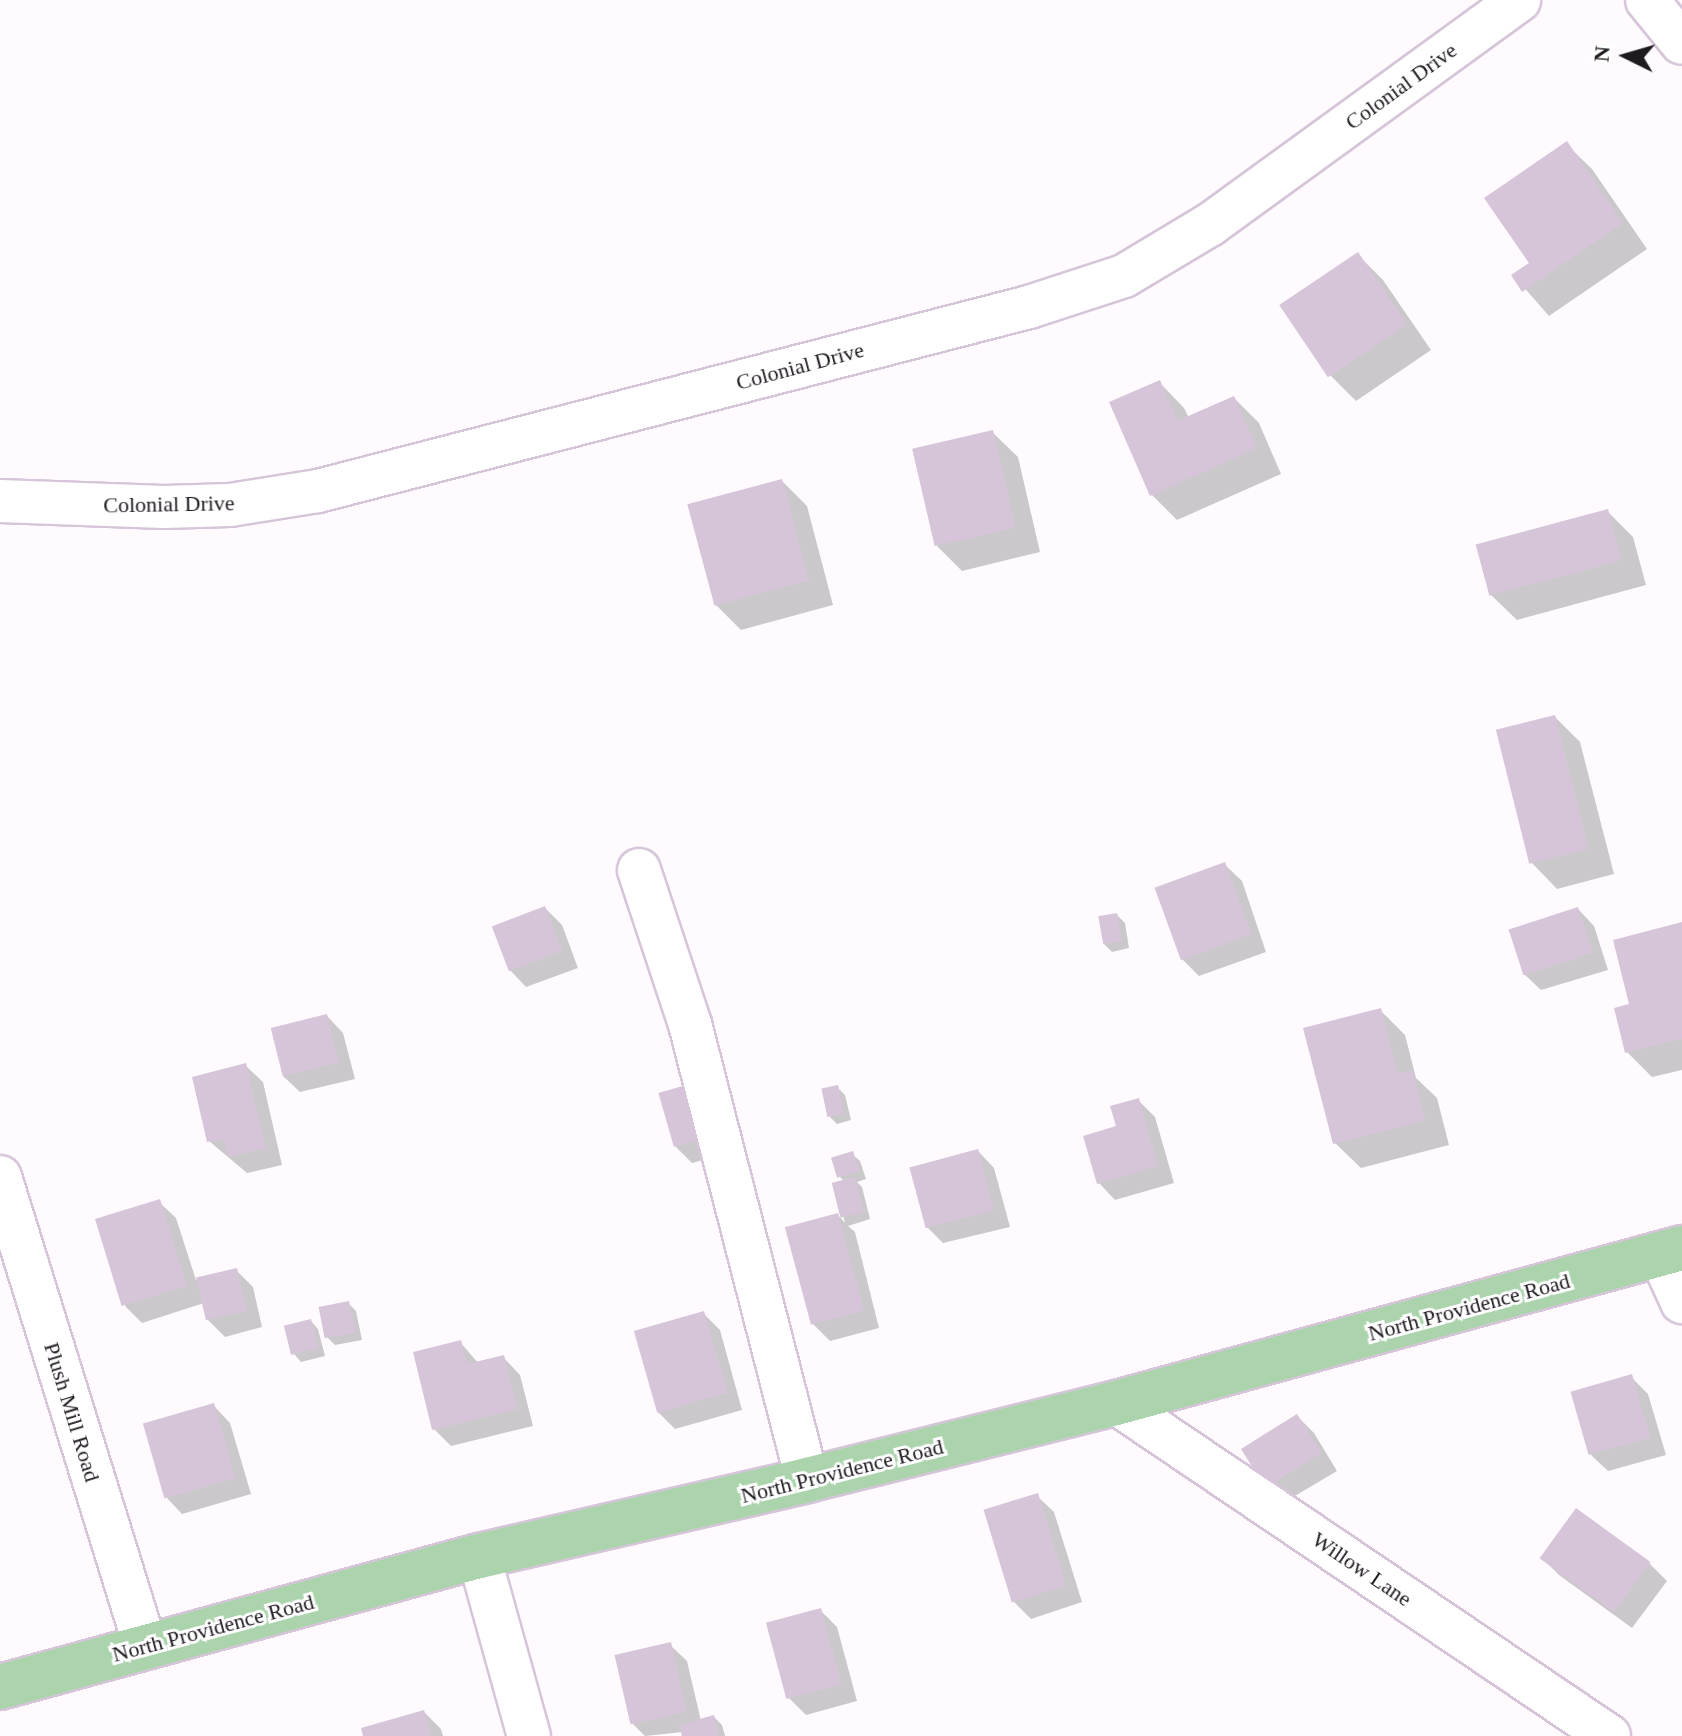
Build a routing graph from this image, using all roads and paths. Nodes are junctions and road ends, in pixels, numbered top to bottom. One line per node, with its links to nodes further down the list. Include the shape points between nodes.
1 (1519, 0): 4 (street, Colonial Drive, via 1211,224 1124,276 1029,307 318,491 230,505)
2 (1647, 0): 3 (street)
3 (1682, 43)
4 (0, 501)
5 (639, 870): 10 (street, via 690,1024)
6 (0, 1177): 12 (street, Plush Mill Road)
7 (1671, 1251): 8 (street); 9 (main road, North Providence Road)
8 (1682, 1302)
9 (1116, 1403): 10 (main road, North Providence Road); 15 (street, Willow Lane)
10 (807, 1480): 11 (main road, North Providence Road)
11 (479, 1556): 12 (main road, North Providence Road); 14 (street)
12 (145, 1646): 13 (main road, North Providence Road)
13 (0, 1687)
14 (529, 1736)
15 (1609, 1736)

